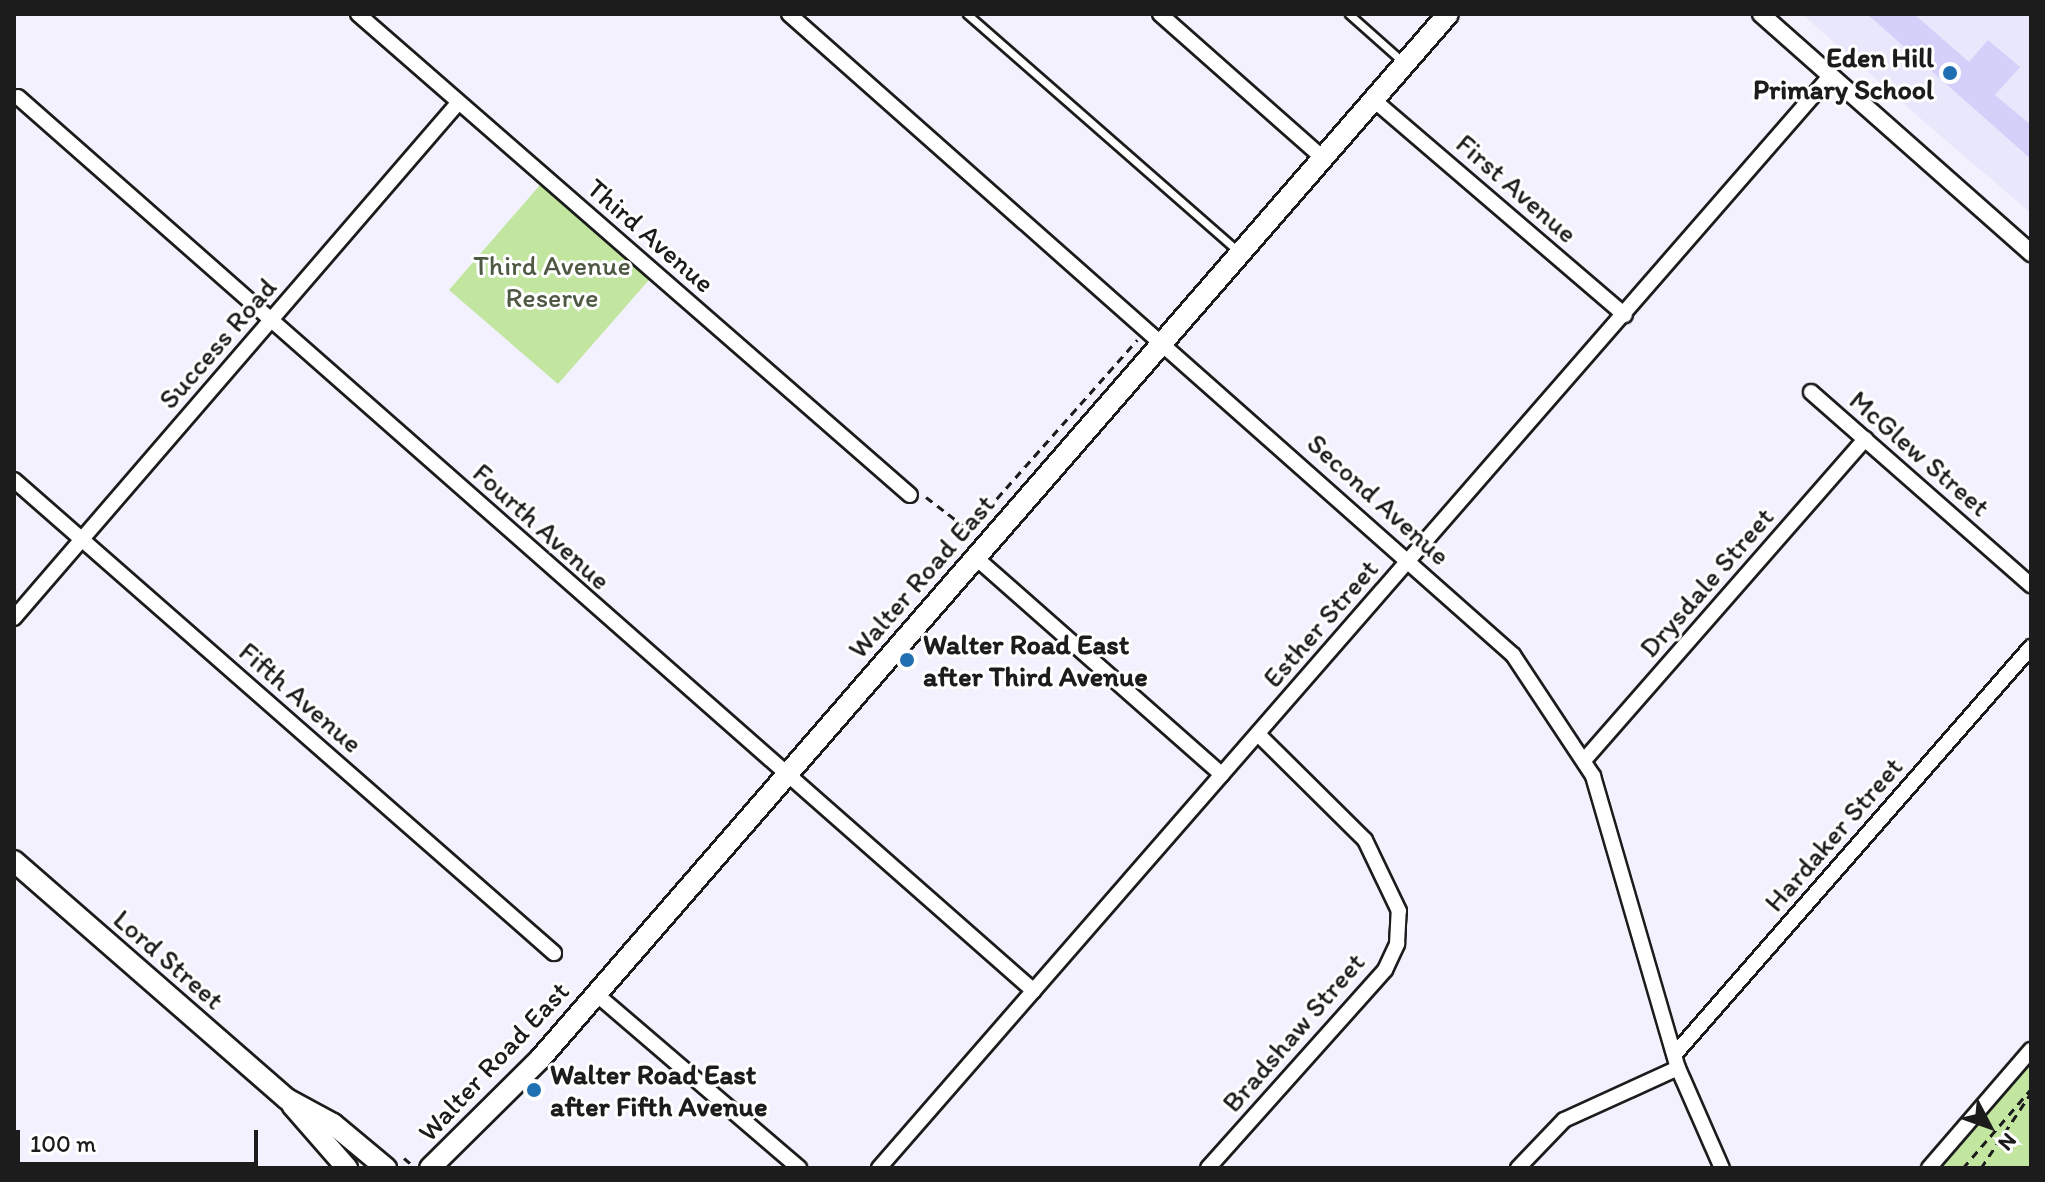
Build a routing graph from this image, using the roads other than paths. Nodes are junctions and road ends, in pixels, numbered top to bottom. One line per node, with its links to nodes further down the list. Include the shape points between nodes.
1 (358, 14): 12 (street, Third Avenue)
2 (789, 14): 18 (street, Second Avenue)
3 (967, 14): 14 (lane)
4 (1160, 14): 13 (street)
5 (1349, 14): 8 (lane)
6 (1448, 14): 8 (main road, Walter Road East)
7 (1761, 14): 9 (street)
8 (1405, 63): 11 (main road, Walter Road East)
9 (1831, 75): 15 (street); 16 (street, Esther Street)
10 (18, 97): 17 (street, Fourth Avenue)
11 (1375, 101): 13 (main road, Walter Road East); 16 (street, First Avenue)
12 (459, 102): 17 (street, Success Road); 22 (street, Third Avenue)
13 (1324, 159): 14 (main road, Walter Road East)
14 (1240, 253): 18 (main road, Walter Road East)
15 (2031, 253)
16 (1625, 315): 25 (street, Esther Street)
17 (271, 319): 23 (street, Success Road); 32 (street, Fourth Avenue)
18 (1155, 335): 24 (main road, Walter Road East); 25 (street, Second Avenue)
19 (1811, 392): 20 (street, McGlew Street)
20 (1865, 439): 26 (street, McGlew Street); 30 (street, Drysdale Street)
21 (14, 480): 23 (street, Fifth Avenue)
22 (910, 495)
23 (81, 540): 27 (street, Success Road); 34 (street, Fifth Avenue)
24 (975, 557): 31 (street); 32 (main road, Walter Road East)
25 (1410, 560): 29 (street, Esther Street); 30 (street, Second Avenue, via 1513,655)
26 (2031, 585)
27 (14, 618)
28 (2031, 647): 38 (street, Hardaker Street)
29 (1258, 734): 31 (street, Esther Street); 45 (street, Bradshaw Street, via 1365,840 1399,911 1397,944 1385,970)
30 (1586, 758): 38 (street, Second Avenue, via 1624,863)
31 (1222, 775): 35 (street, Esther Street)
32 (784, 777): 35 (street, Fourth Avenue, via 804,786); 36 (main road, Walter Road East)
33 (14, 861): 39 (main road, Lord Street)
34 (554, 953)
35 (1034, 991): 44 (street, Esther Street)
36 (595, 993): 42 (main road, Walter Road East); 43 (street)
37 (2031, 1050): 48 (street)
38 (1677, 1061): 46 (street, via 1564,1120); 47 (street, Second Avenue)
39 (287, 1099): 40 (main road, Lord Street); 41 (main road, Lord Street)
40 (395, 1163)
41 (347, 1168)
42 (430, 1168)
43 (799, 1168)
44 (879, 1168)
45 (1208, 1168)
46 (1518, 1168)
47 (1722, 1168)
48 (1929, 1168)

